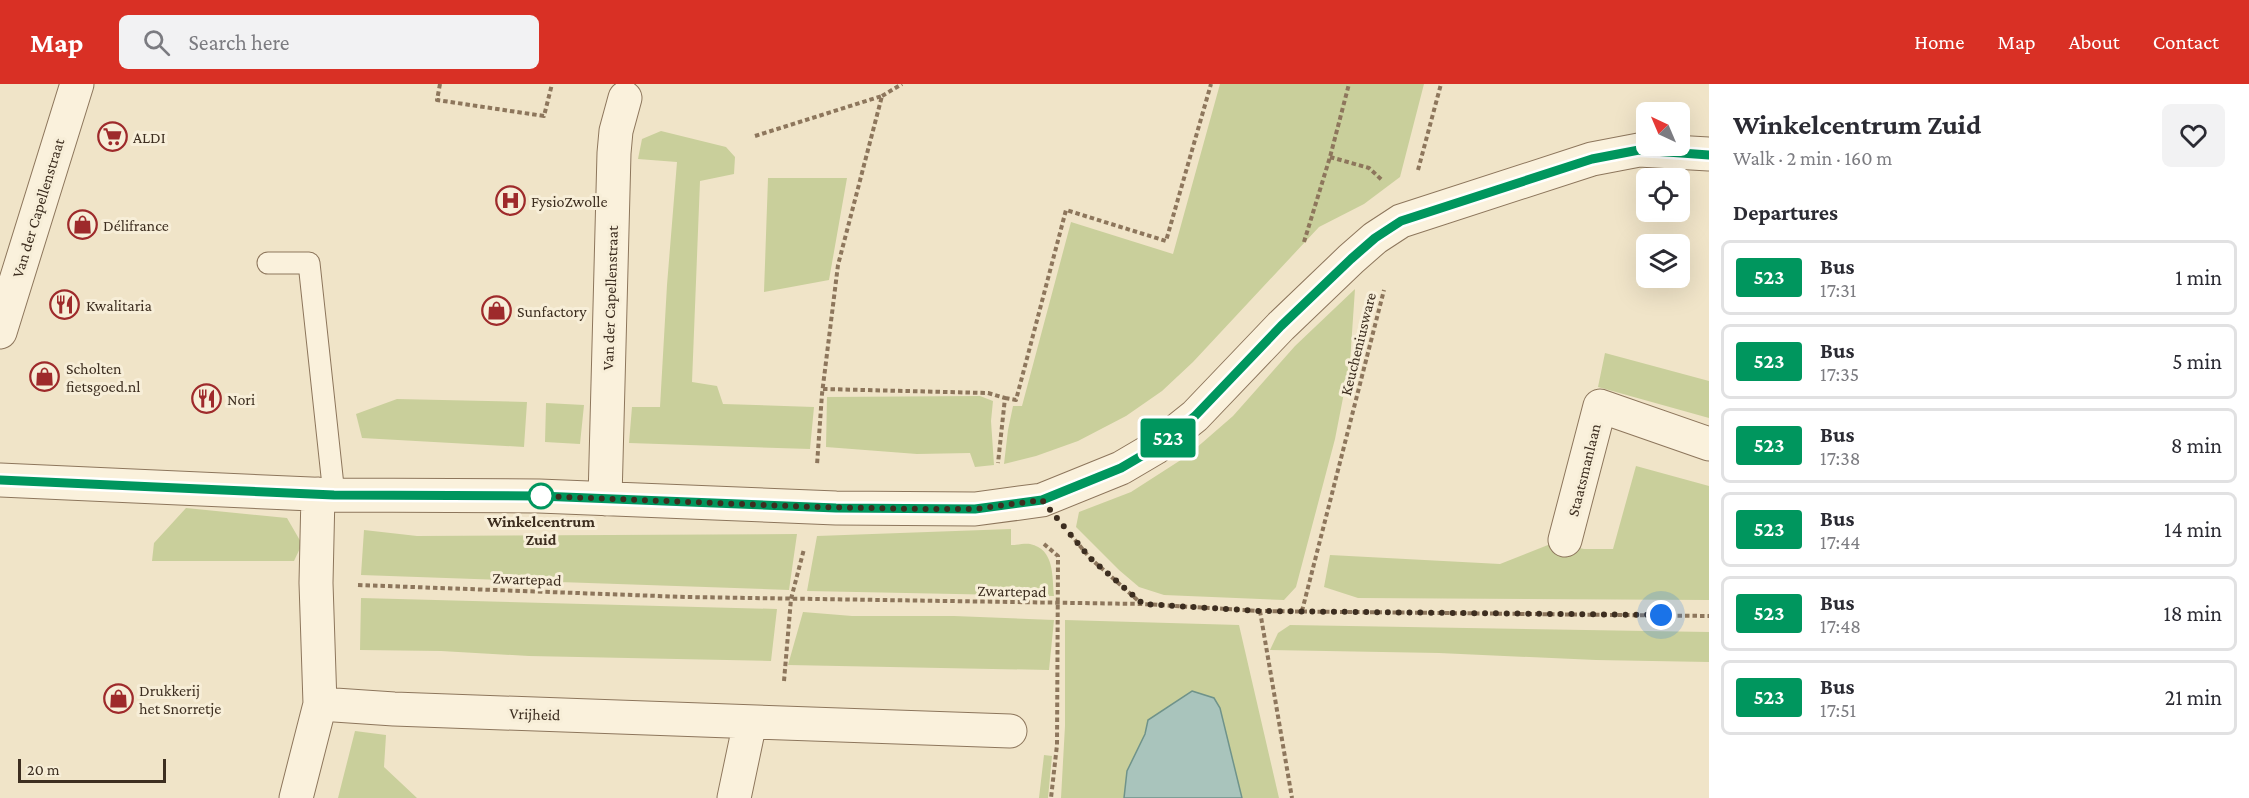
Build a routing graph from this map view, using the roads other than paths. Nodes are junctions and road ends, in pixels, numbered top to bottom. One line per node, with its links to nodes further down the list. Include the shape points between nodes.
1 (77, 84): 5 (street, Van der Capellenstraat)
2 (625, 98): 9 (street, Van der Capellenstraat, via 616,131 614,163)
3 (1707, 146): 9 (street, via 1639,150 1592,159 1401,221 1351,259 1195,416 1155,448 1121,468 1018,503 975,509)
4 (268, 263): 8 (lane, via 309,263)
5 (0, 332)
6 (1709, 444): 10 (street, Staatsmanlaan, via 1600,406)
7 (0, 480): 8 (street)
8 (326, 495): 9 (street); 11 (street, via 315,583)
9 (605, 499)
10 (1565, 540)
11 (320, 704): 12 (street, Vrijheid); 14 (street)
12 (765, 723): 13 (street, Vrijheid); 15 (street)
13 (1011, 731)
14 (296, 798)
15 (734, 798)

